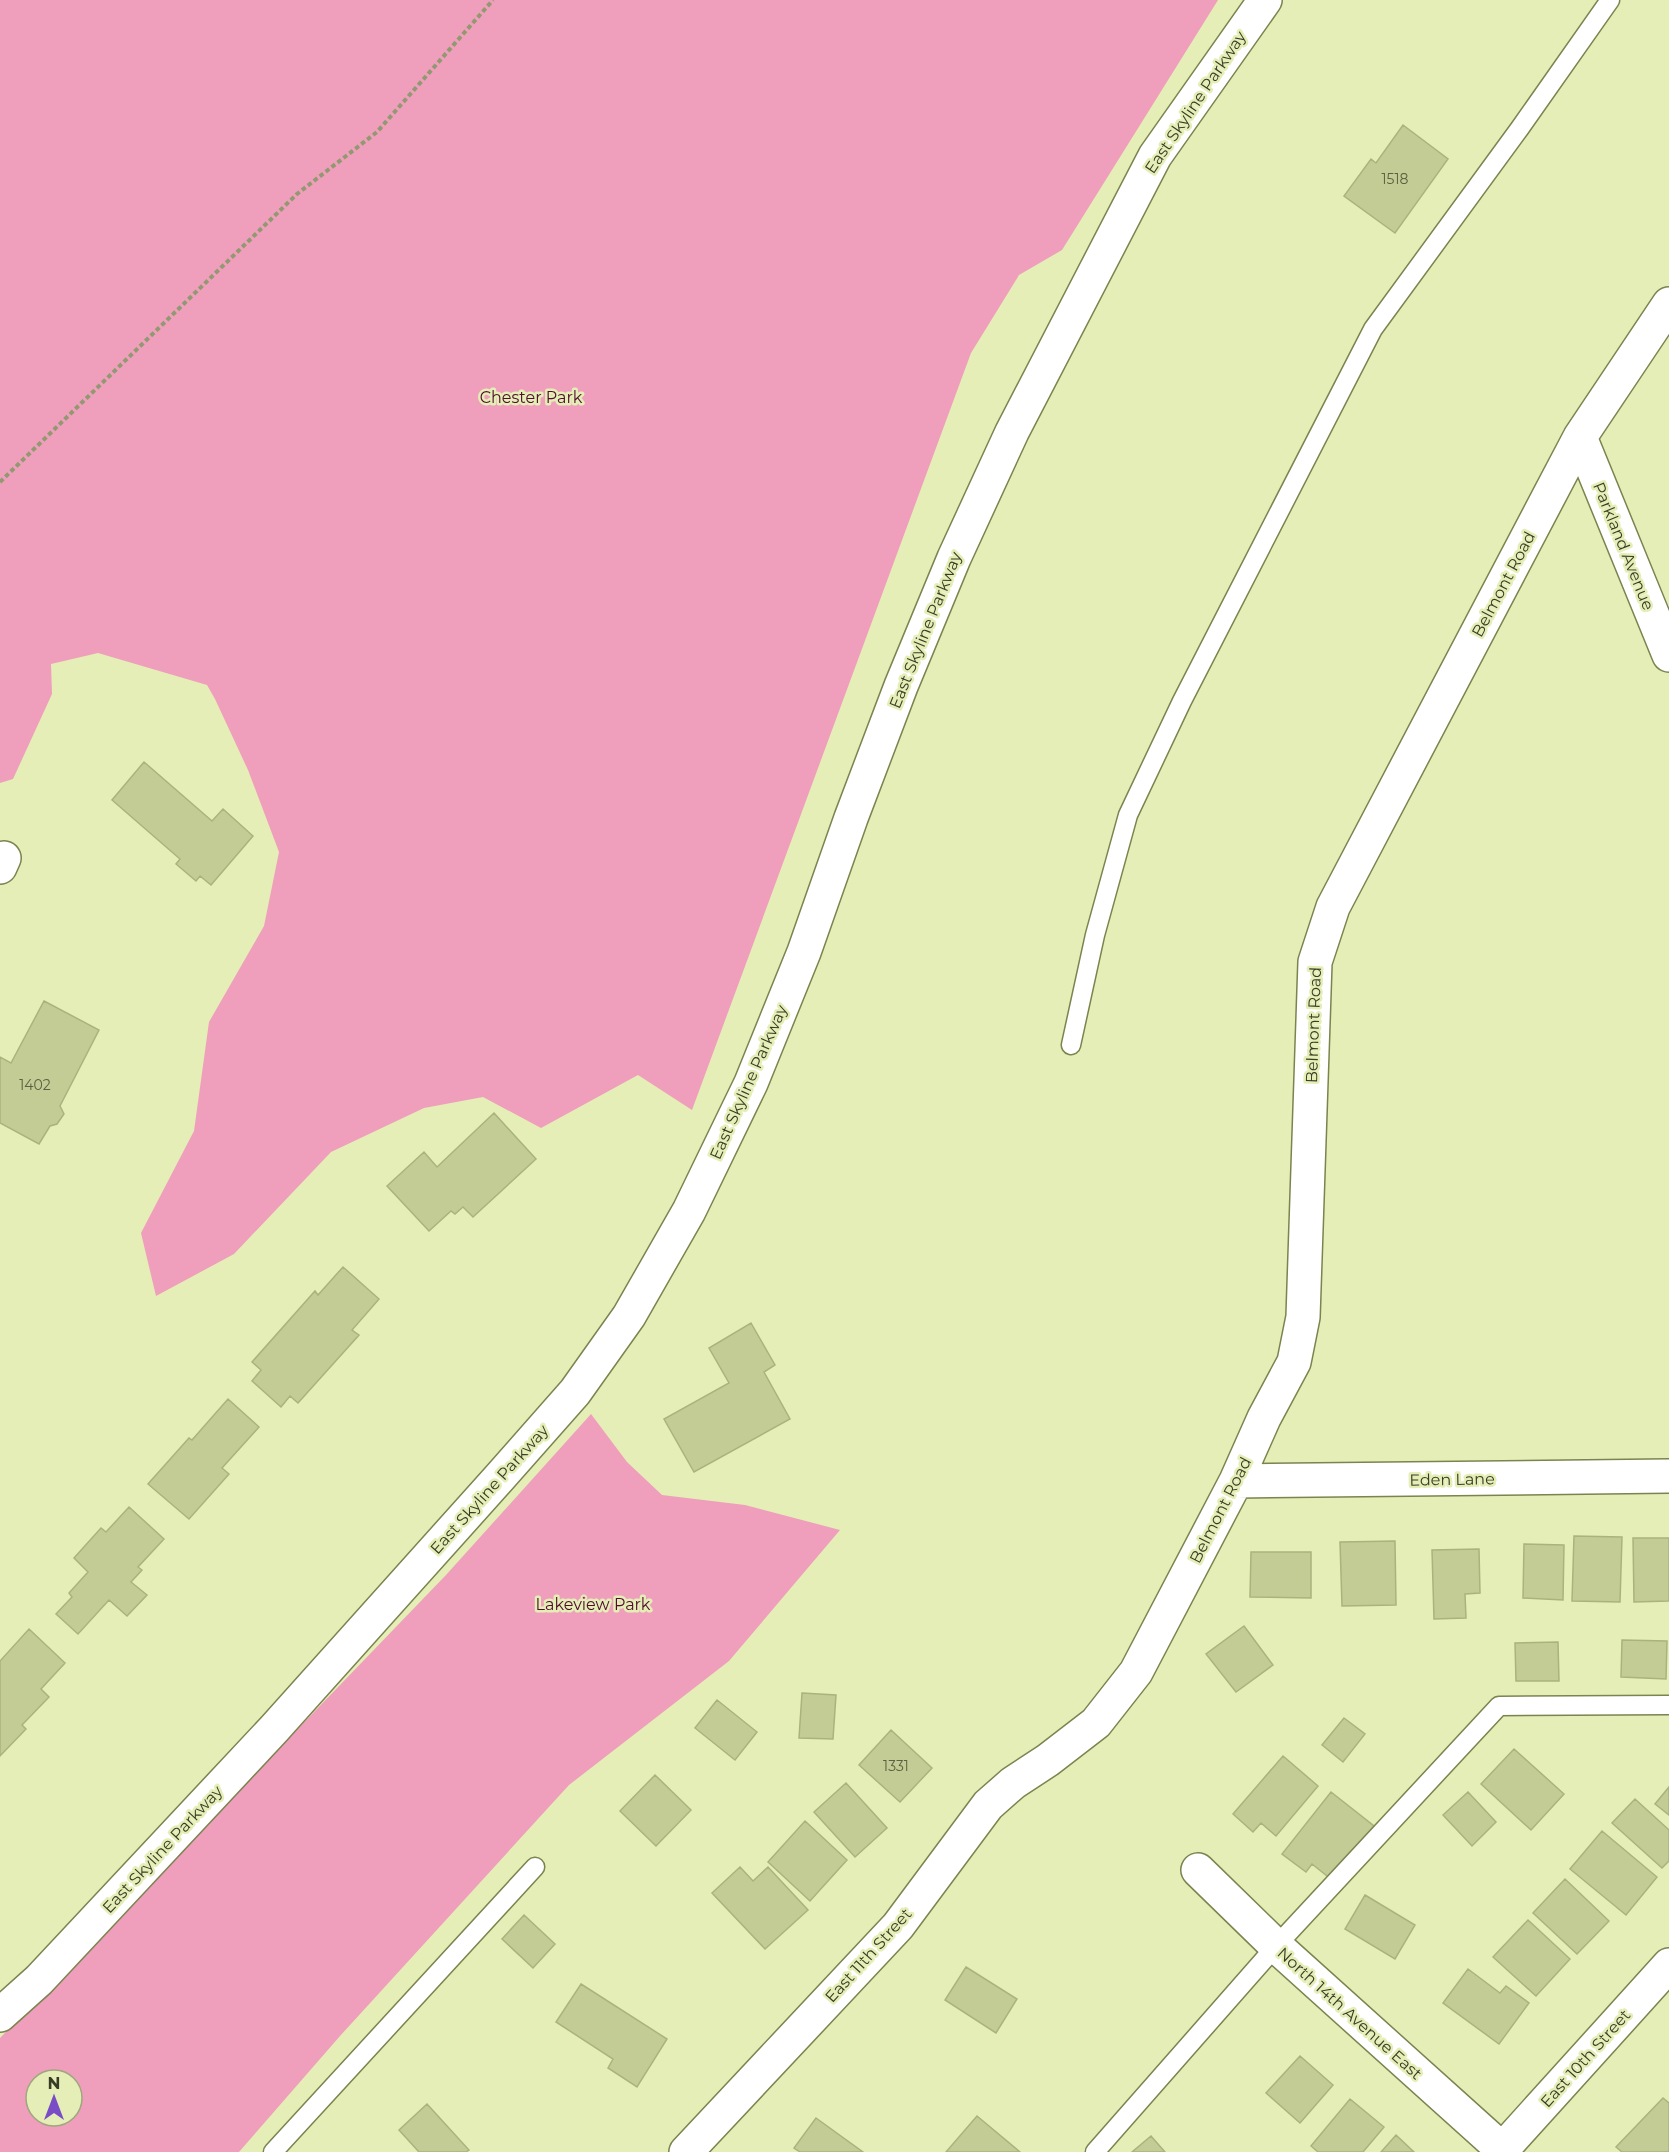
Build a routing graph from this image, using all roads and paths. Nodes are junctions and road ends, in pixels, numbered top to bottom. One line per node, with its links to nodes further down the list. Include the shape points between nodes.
1 (493, 0): 6 (path, via 377,132 297,194)
2 (1265, 0): 17 (street, East Skyline Parkway, via 1155,156 1012,432 901,687 804,952 751,1083 689,1211 629,1316 575,1392 298,1703 39,1980)
3 (1610, 0): 8 (lane, via 1372,329 1128,815 1095,935)
4 (1669, 304): 5 (street, Belmont Road)
5 (1580, 438): 7 (street, Parkland Avenue); 10 (street, Belmont Road, via 1333,907 1315,962 1303,1317 1294,1362)
6 (0, 482)
7 (1669, 655)
8 (1071, 1046)
9 (1669, 1476): 10 (street, Eden Lane)
10 (1236, 1481): 12 (street, Belmont Road, via 1136,1672 1096,1723)
11 (1669, 1705): 15 (lane, via 1498,1706)
12 (1048, 1760): 20 (street, East 11th Street, via 988,1805 898,1926)
13 (535, 1867): 19 (lane)
14 (1198, 1870): 15 (street, North 14th Avenue East)
15 (1276, 1946): 18 (street, North 14th Avenue East); 21 (lane)
16 (1669, 1965): 18 (street, East 10th Street)
17 (0, 2015)
18 (1503, 2151)
19 (273, 2152)
20 (686, 2152)
21 (1095, 2152)

